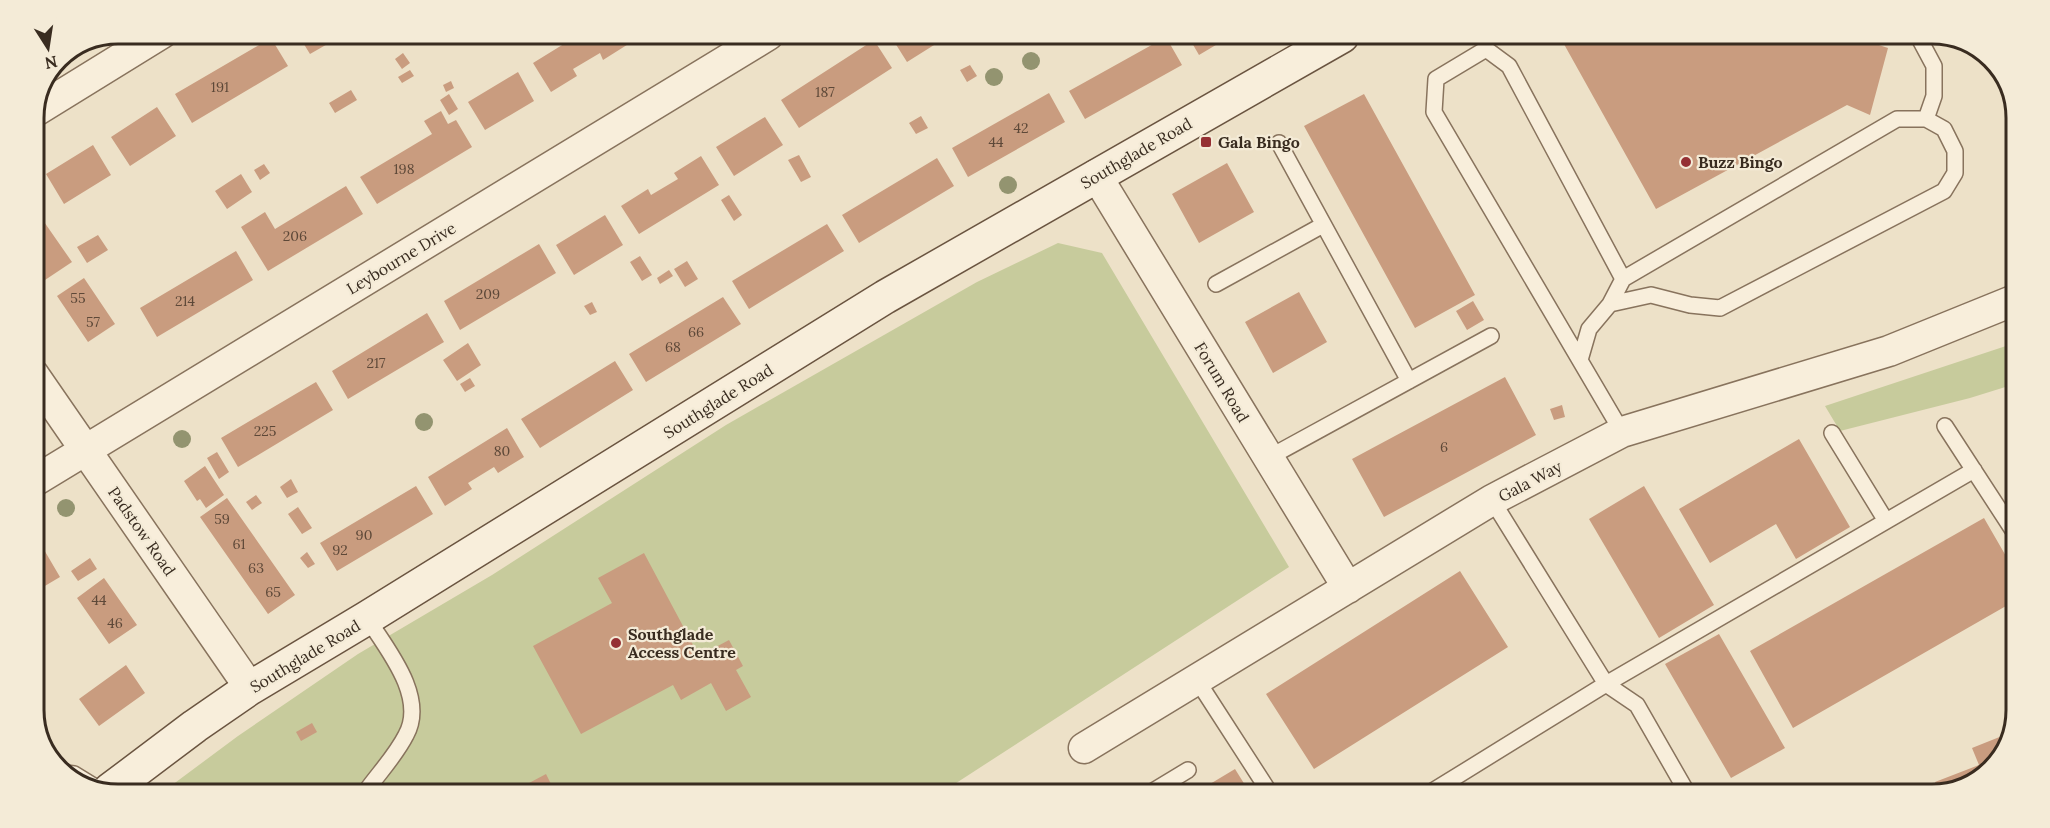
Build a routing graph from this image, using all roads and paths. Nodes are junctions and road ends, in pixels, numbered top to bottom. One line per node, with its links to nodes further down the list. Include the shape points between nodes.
1 (144, 44): 5 (street)
2 (753, 44): 21 (street, Leybourne Drive)
3 (1328, 44): 8 (street, Southglade Road)
4 (1922, 44): 6 (lane, via 1934,66 1934,96)
5 (45, 104)
6 (1926, 119): 10 (lane, via 1897,119); 12 (lane, via 1944,129 1955,151 1955,173 1944,191 1720,308 1651,295)
7 (1279, 143): 9 (lane)
8 (1096, 175): 22 (street, Forum Road); 29 (street, Southglade Road, via 885,297)
9 (1323, 225): 11 (lane); 16 (lane)
10 (1623, 279): 12 (lane); 15 (lane, via 1509,66 1486,49 1436,79 1434,112)
11 (1216, 284)
12 (1610, 304): 15 (lane, via 1589,329)
13 (2006, 304): 19 (street, Gala Way, via 1889,351)
14 (1491, 336): 16 (lane)
15 (1580, 360): 19 (lane)
16 (1409, 381): 22 (lane)
17 (44, 390): 21 (street, Padstow Road)
18 (1945, 426): 23 (lane)
19 (1622, 432): 25 (street, Gala Way)
20 (1832, 433): 27 (lane)
21 (86, 450): 24 (street, Leybourne Drive); 32 (street, Padstow Road)
22 (1268, 458): 28 (street, Forum Road)
23 (1974, 470): 26 (lane); 27 (lane)
24 (44, 475)
25 (1492, 500): 28 (street, Gala Way); 31 (lane)
26 (2006, 520)
27 (1886, 521): 31 (lane)
28 (1348, 588): 30 (street, Gala Way)
29 (367, 618): 32 (street, Southglade Road); 36 (lane, via 400,669 413,707 408,734)
30 (1197, 680): 33 (street, Gala Way); 38 (lane)
31 (1606, 684): 39 (lane); 40 (lane, via 1636,705)
32 (250, 688): 35 (street, Southglade Road)
33 (1084, 748)
34 (1188, 770): 37 (lane)
35 (118, 784)
36 (371, 784)
37 (1165, 784)
38 (1264, 784)
39 (1444, 784)
40 (1682, 784)

